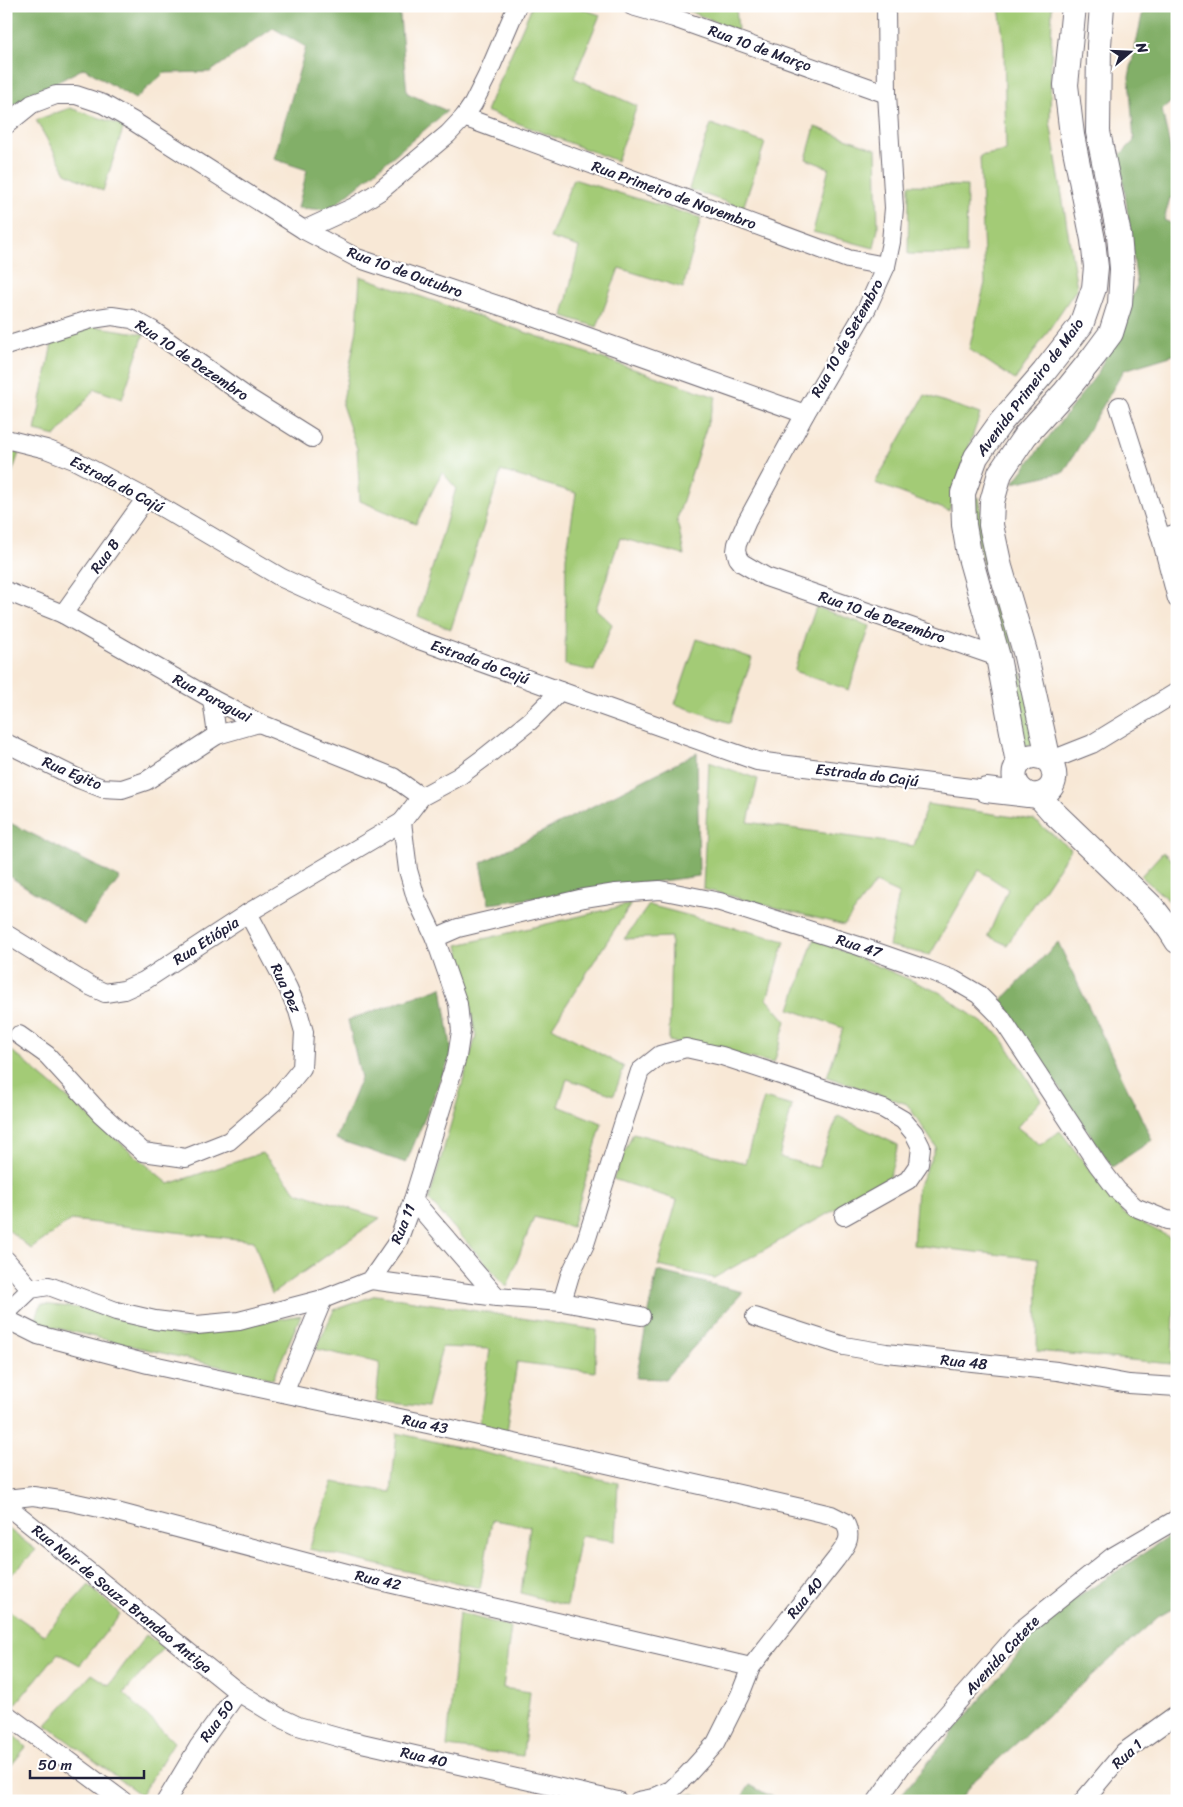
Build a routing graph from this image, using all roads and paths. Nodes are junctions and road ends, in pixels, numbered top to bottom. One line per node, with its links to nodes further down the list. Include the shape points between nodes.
1 (517, 6): 8 (street, via 487,76)
2 (632, 6): 6 (street, Rua 10 de Março)
3 (886, 6): 7 (street, Rua 10 de Setembro)
4 (1074, 6): 23 (main road, Avenida Primeiro de Maio, via 1066,85 1072,135 1093,240 1094,288 1080,325 976,457 963,493 969,554)
5 (1102, 6): 30 (main road, Avenida Primeiro de Maio, via 1098,132 1119,234 1120,304 1110,333 1094,356 1025,436 1000,473 992,502 991,525 1000,566 1025,652)
6 (673, 12): 7 (street, Rua 10 de Março)
7 (887, 94): 11 (street, Rua 10 de Setembro, via 894,208)
8 (464, 118): 10 (street, via 380,191); 11 (street, Rua Primeiro de Novembro, via 848,259)
9 (6, 125): 10 (street, Rua 10 de Outubro, via 32,104 56,95 76,95 103,104)
10 (304, 230): 14 (street, Rua 10 de Outubro, via 357,258)
11 (886, 266): 14 (street, Rua 10 de Setembro, via 867,308)
12 (6, 346): 15 (street, Rua 10 de Dezembro, via 92,319 112,316 132,319)
13 (1119, 406): 18 (street)
14 (805, 414): 19 (street, Rua 10 de Setembro, via 736,544 742,564)
15 (312, 438)
16 (6, 439): 17 (street, Estrada do Cajú, via 74,460)
17 (146, 498): 22 (street, Rua B); 24 (street, Estrada do Cajú, via 282,578 414,638)
18 (1169, 536): 21 (street)
19 (766, 577): 23 (street, Rua 10 de Dezembro)
20 (6, 591): 22 (street, Rua Paraguai)
21 (1177, 599)
22 (63, 614): 26 (street, Rua Paraguai)
23 (998, 656): 31 (main road, Avenida Primeiro de Maio)
24 (560, 691): 32 (street, Estrada do Cajú, via 757,761); 33 (street, via 530,721 485,757 458,777)
25 (1177, 692): 30 (street)
26 (212, 699): 27 (street, Rua Paraguai); 28 (street)
27 (259, 723): 28 (street, Rua Egito); 33 (street, Rua Paraguai, via 393,776)
28 (217, 735): 29 (street, Rua Egito, via 146,781 122,789 102,788 79,779)
29 (6, 742)
30 (1052, 770): 31 (main road, via 1049,790); 31 (main road, Estrada do Cajú, via 1036,755 1030,756); 35 (main road)
31 (1025, 782): 32 (main road, Estrada do Cajú); 35 (main road)
32 (986, 790)
33 (421, 797): 34 (street)
34 (402, 822): 36 (street, Rua Etiópia); 38 (street, Rua 11, via 408,870 416,898)
35 (1078, 836): 39 (main road, via 1153,908)
36 (248, 914): 37 (street, Rua Etiópia, via 144,981 124,990 105,993); 40 (street, Rua Dez, via 298,1011 304,1032 302,1068 274,1102 229,1141 186,1158 143,1152 100,1113 46,1055)
37 (6, 934)
38 (435, 938): 41 (street, Rua 11, via 458,1004 461,1031 457,1057); 43 (street, Rua 47, via 458,928 584,898 660,890 720,902 928,970 978,994 1000,1016 1116,1190 1134,1207)
39 (1177, 941)
40 (19, 1035)
41 (413, 1200): 45 (street, Rua 11, via 398,1241); 47 (street)
42 (844, 1216): 49 (street, via 908,1180 920,1164 921,1147 903,1120 884,1110 722,1056 686,1048 660,1055 640,1071 585,1244 570,1275)
43 (1177, 1221)
44 (6, 1260): 46 (street)
45 (371, 1280): 47 (street); 48 (street)
46 (31, 1289): 48 (street, via 50,1286 116,1311 196,1325 239,1321); 50 (street)
47 (497, 1297): 49 (street)
48 (322, 1299): 55 (street)
49 (562, 1302): 51 (street)
50 (6, 1313)
51 (641, 1316)
52 (755, 1317): 54 (street, Rua 48, via 844,1346 886,1353 1057,1371 1129,1384)
53 (6, 1319): 55 (street, Rua 43, via 38,1335 148,1364)
54 (1177, 1387)
55 (284, 1393): 59 (street, Rua 43, via 810,1510)
56 (6, 1499): 60 (street, Rua 42, via 33,1496 76,1503 358,1576)
57 (6, 1505): 61 (street, Rua Nair de Souza Brandao Antiga)
58 (1177, 1519): 68 (street, Avenida Catete, via 1112,1557 1021,1630 903,1764)
59 (845, 1522): 60 (street, Rua 40, via 850,1532 847,1543)
60 (750, 1666): 67 (street, Rua 40, via 716,1744 671,1790)
61 (238, 1692): 65 (street, Rua 50, via 199,1746); 66 (street, Rua 40, via 298,1726)
62 (6, 1714): 64 (street)
63 (1177, 1714): 69 (street, Rua 1, via 1124,1752)
64 (123, 1801)
65 (166, 1801)
66 (618, 1801)
67 (638, 1801)
68 (876, 1801)
69 (1083, 1801)

